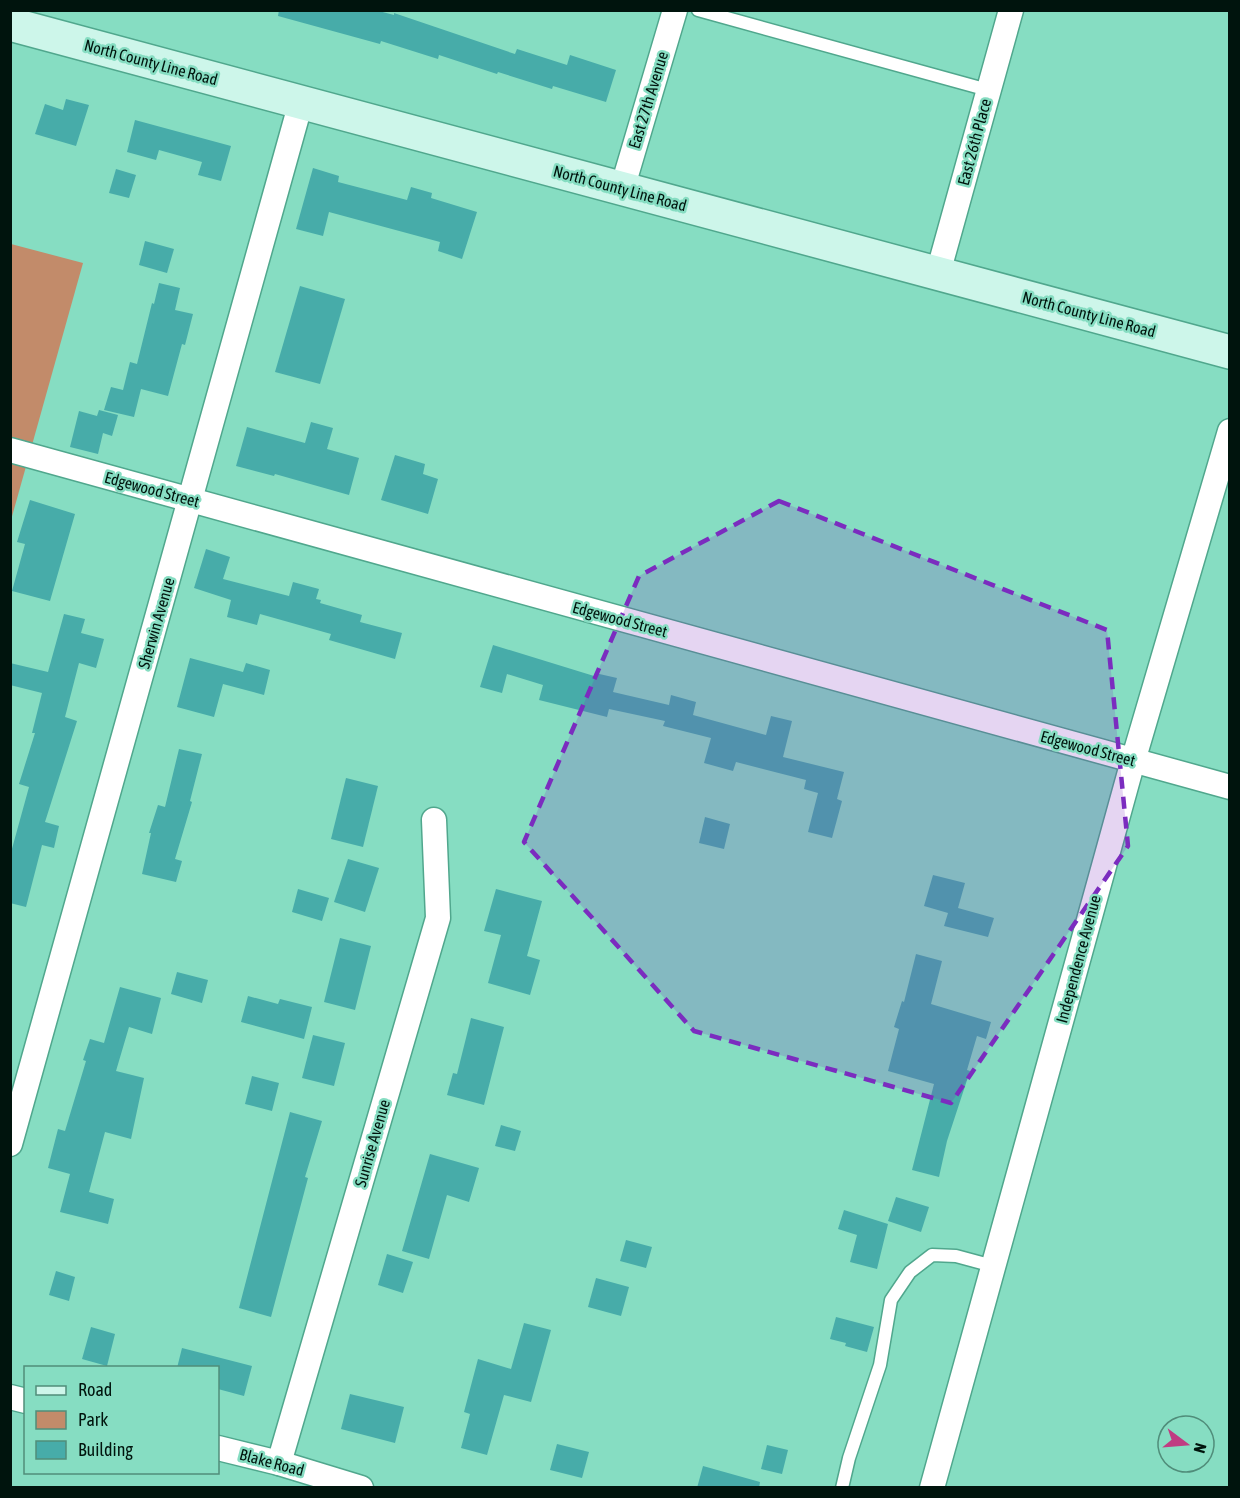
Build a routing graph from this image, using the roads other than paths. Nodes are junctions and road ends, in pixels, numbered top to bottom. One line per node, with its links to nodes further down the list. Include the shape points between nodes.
1 (675, 10): 7 (street, East 27th Avenue)
2 (698, 10): 5 (lane)
3 (1011, 10): 5 (street, East 26th Place)
4 (10, 24): 6 (main road, North County Line Road)
5 (988, 90): 8 (street, East 26th Place)
6 (301, 102): 7 (main road, North County Line Road); 12 (street, Sherwin Avenue)
7 (622, 189): 8 (main road, North County Line Road)
8 (938, 273): 9 (main road, North County Line Road)
9 (1230, 352)
10 (1230, 431): 13 (street, Independence Avenue)
11 (10, 450): 12 (street, Edgewood Street)
12 (190, 500): 13 (street, Edgewood Street); 16 (street, Sherwin Avenue)
13 (1133, 761): 14 (street, Edgewood Street); 17 (street, Independence Avenue)
14 (1230, 787)
15 (434, 820): 19 (street, Sunrise Avenue, via 438,918)
16 (10, 1144)
17 (993, 1266): 21 (lane, via 956,1256 932,1255 910,1272 891,1300 880,1365); 22 (street, Independence Avenue)
18 (219, 1448): 19 (street, Blake Road)
19 (279, 1463): 20 (street, Blake Road)
20 (361, 1488)
21 (842, 1488)
22 (932, 1488)

